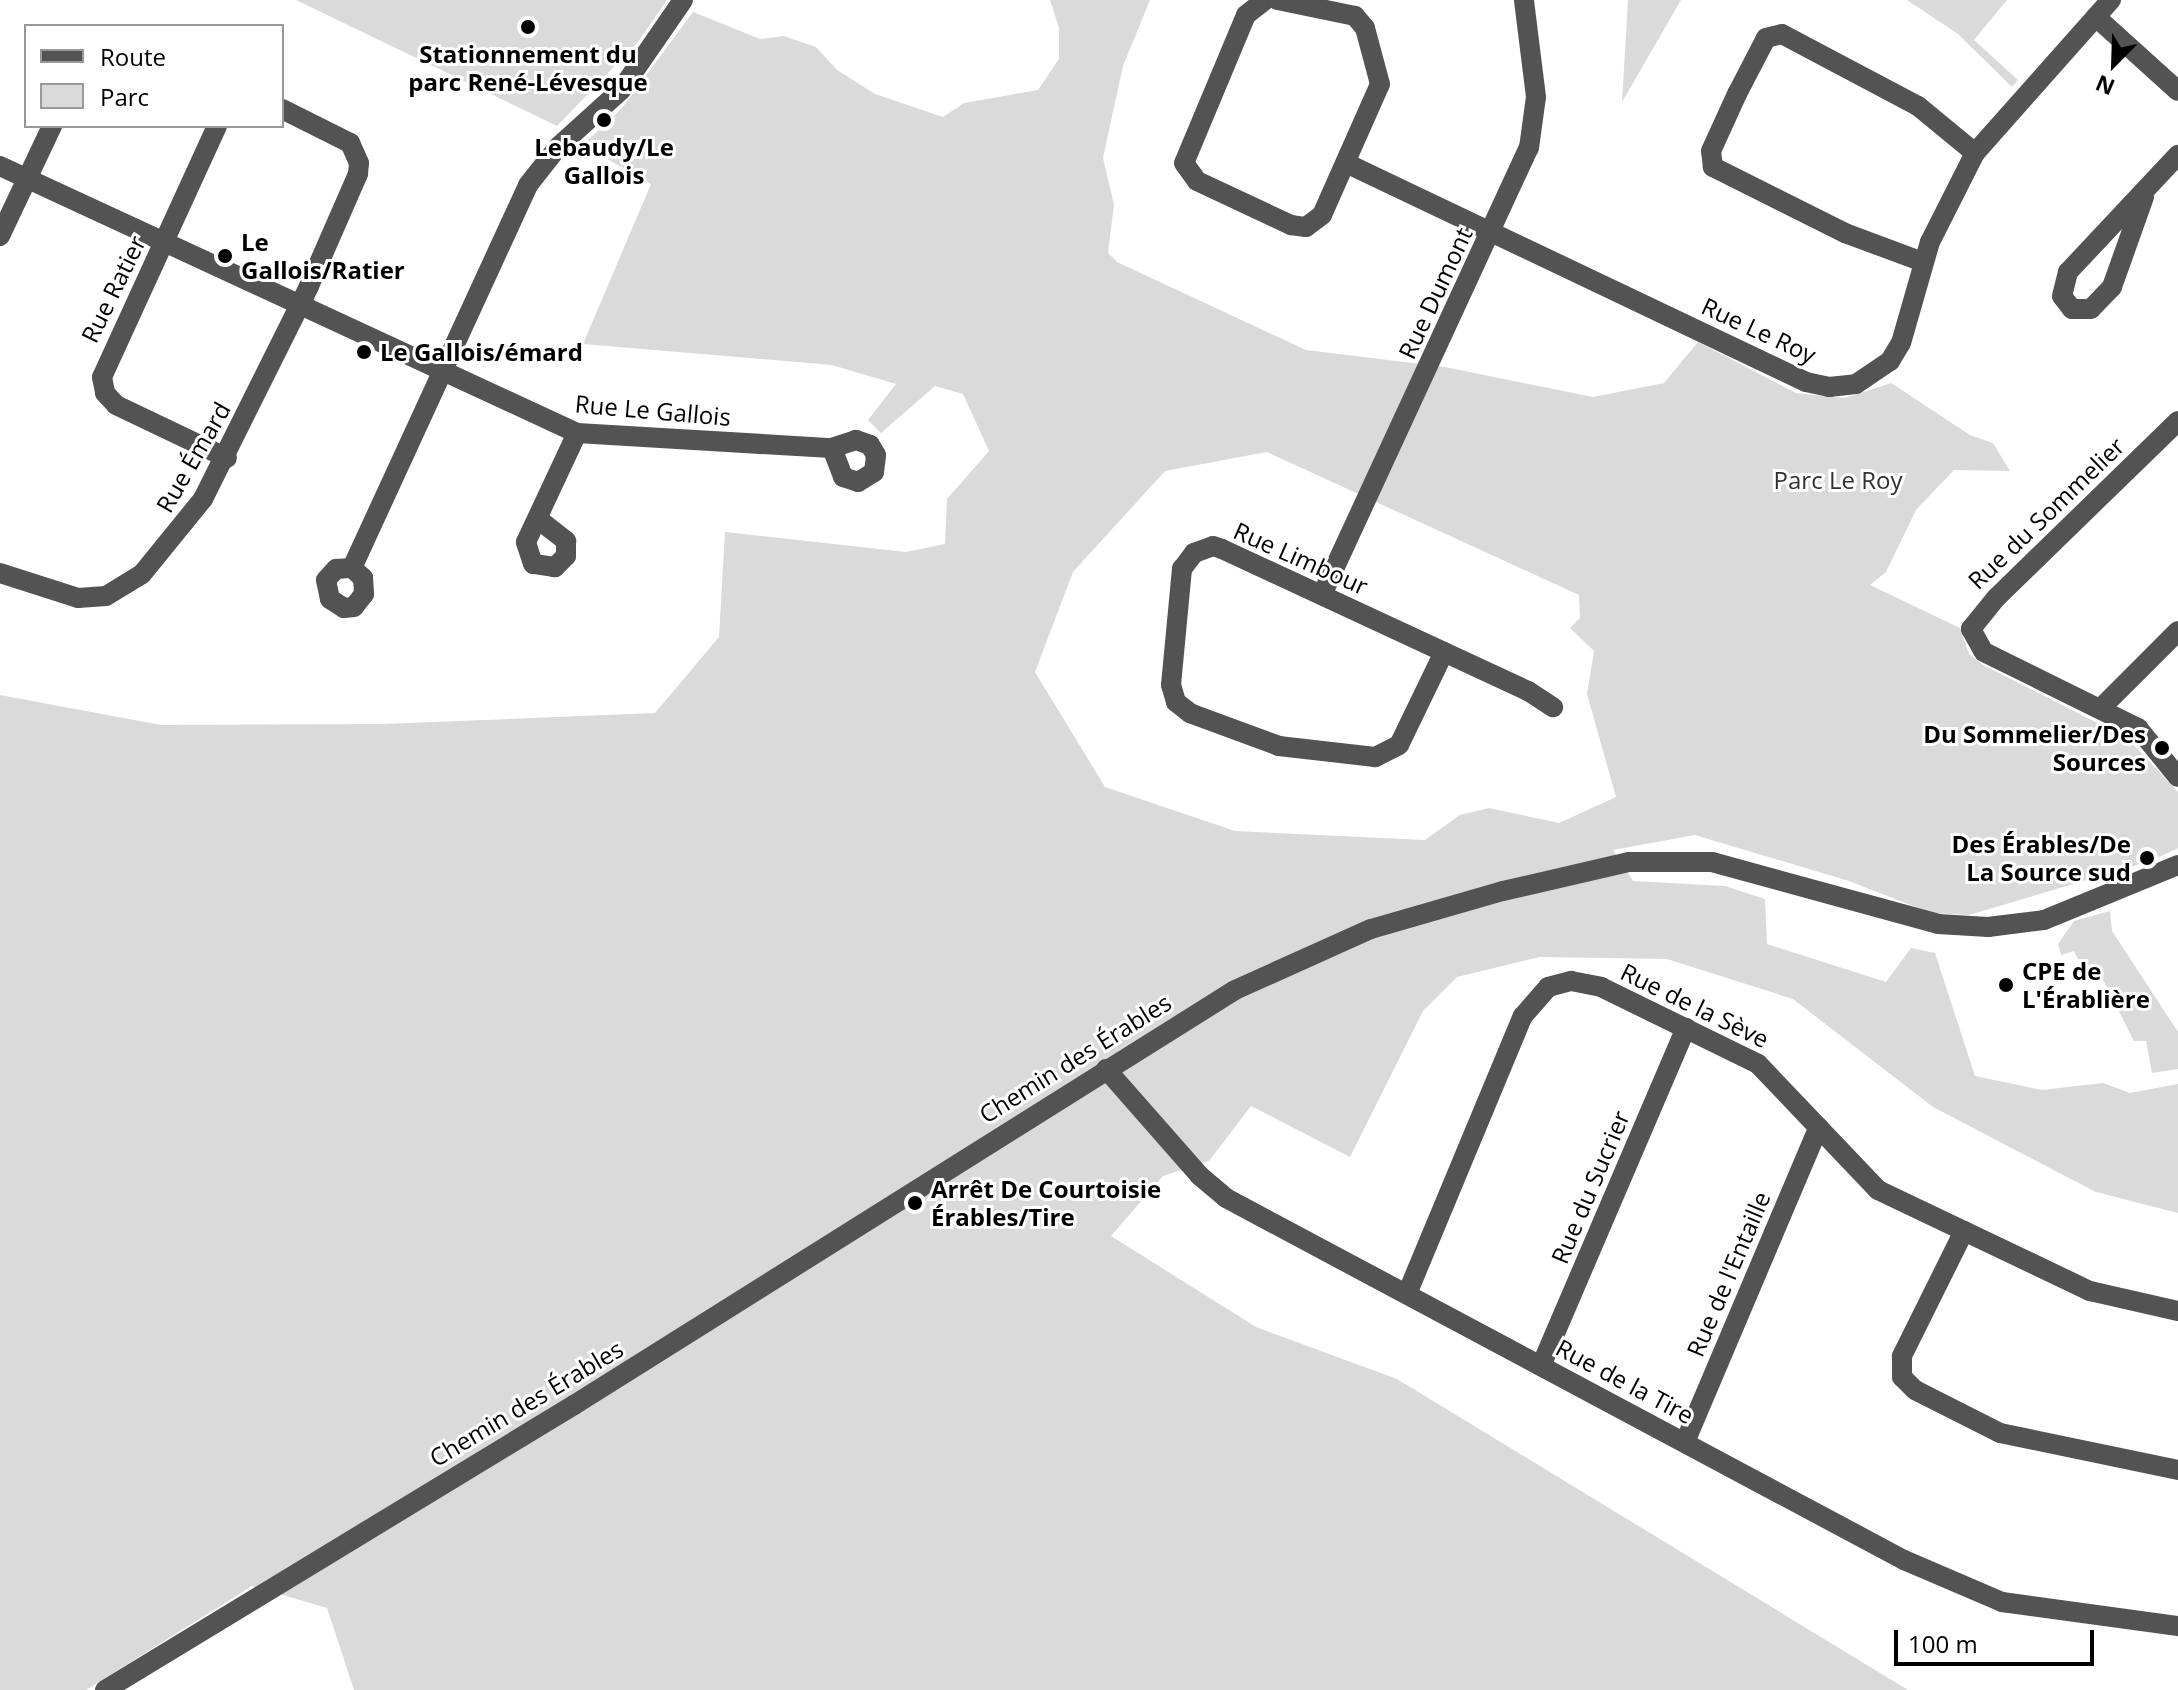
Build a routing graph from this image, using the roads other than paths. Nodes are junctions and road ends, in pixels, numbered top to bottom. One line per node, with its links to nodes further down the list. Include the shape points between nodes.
1 (683, 0): 22 (street, via 621,90 558,147 528,185)
2 (1265, 0): 13 (street, via 1246,15 1186,149 1186,171 1264,213 1306,227 1318,221)
3 (1278, 0): 13 (street, via 1347,11 1365,28 1380,84)
4 (1524, 0): 17 (street, Rue Dumont, via 1535,113 1526,156)
5 (2111, 0): 6 (street, Rue Le Roy)
6 (2096, 17): 7 (street); 11 (street, Rue Le Roy)
7 (2178, 91)
8 (284, 110): 21 (street, Rue Émard, via 341,136 359,163)
9 (51, 128): 15 (street)
10 (216, 128): 19 (street, Rue Ratier)
11 (1975, 153): 20 (street, Rue Le Roy, via 1955,185); 20 (street, via 1918,106 1782,34 1766,38 1737,94 1711,151 1713,167 1845,233)
12 (2178, 155): 16 (street)
13 (1348, 164): 17 (street, Rue Le Roy)
14 (0, 166): 15 (street, Rue Le Gallois)
15 (27, 178): 18 (street); 19 (street, Rue Le Gallois)
16 (2144, 197): 16 (street, via 2068,272 2062,296 2072,309 2091,309 2112,287)
17 (1492, 231): 20 (street, Rue Le Roy, via 1792,376 1829,387 1856,384 1890,361 1905,331); 30 (street, Rue Dumont)
18 (0, 236)
19 (165, 242): 21 (street, Rue Le Gallois); 26 (street, Rue Ratier, via 104,367 103,386 110,400 127,411)
20 (1923, 262)
21 (300, 306): 22 (street, Rue Le Gallois); 26 (street, Rue Émard)
22 (442, 372): 24 (street, Rue Le Gallois); 28 (street)
23 (2178, 421): 34 (street, Rue du Sommelier, via 1982,612 1971,629 1984,652)
24 (577, 433): 25 (street, Rue Le Gallois); 27 (street)
25 (832, 448)
26 (227, 458): 29 (street, Rue Émard, via 170,544 119,591 78,598)
27 (538, 519)
28 (352, 568)
29 (0, 573)
30 (1322, 595): 32 (street, Rue Limbour); 32 (street, Rue Limbour, via 1222,549 1194,553 1180,579 1171,685 1176,702 1190,713 1291,750 1384,755 1404,738)
31 (2178, 631): 34 (street)
32 (1444, 652): 33 (street, Rue Limbour)
33 (1553, 707)
34 (2101, 708): 35 (street, Rue du Sommelier, via 2138,728)
35 (2178, 777)
36 (2178, 865): 38 (street, Chemin des Érables, via 2044,920 1988,927 1938,924 1712,862 1629,862 1371,929 1235,990)
37 (1686, 1028): 39 (street, Rue de la Sève, via 1758,1064); 41 (street, Rue de la Sève, via 1586,983 1559,982 1540,994 1523,1016); 43 (street, Rue du Sucrier)
38 (1106, 1069): 41 (street, Rue de la Tire, via 1200,1176 1226,1198); 47 (street, Chemin des Érables, via 678,1341)
39 (1819, 1127): 40 (street, Rue de la Sève, via 1878,1190); 44 (street, Rue de l'Entaille)
40 (1964, 1231): 42 (street, Rue de la Sève, via 2090,1291); 45 (street, via 1902,1356 1902,1377 1915,1390 2000,1433)
41 (1407, 1294): 43 (street, Rue de la Tire)
42 (2178, 1311)
43 (1541, 1366): 44 (street, Rue de la Tire)
44 (1685, 1442): 46 (street, Rue de la Tire, via 1904,1560 2002,1602)
45 (2178, 1470)
46 (2178, 1626)
47 (105, 1690)

